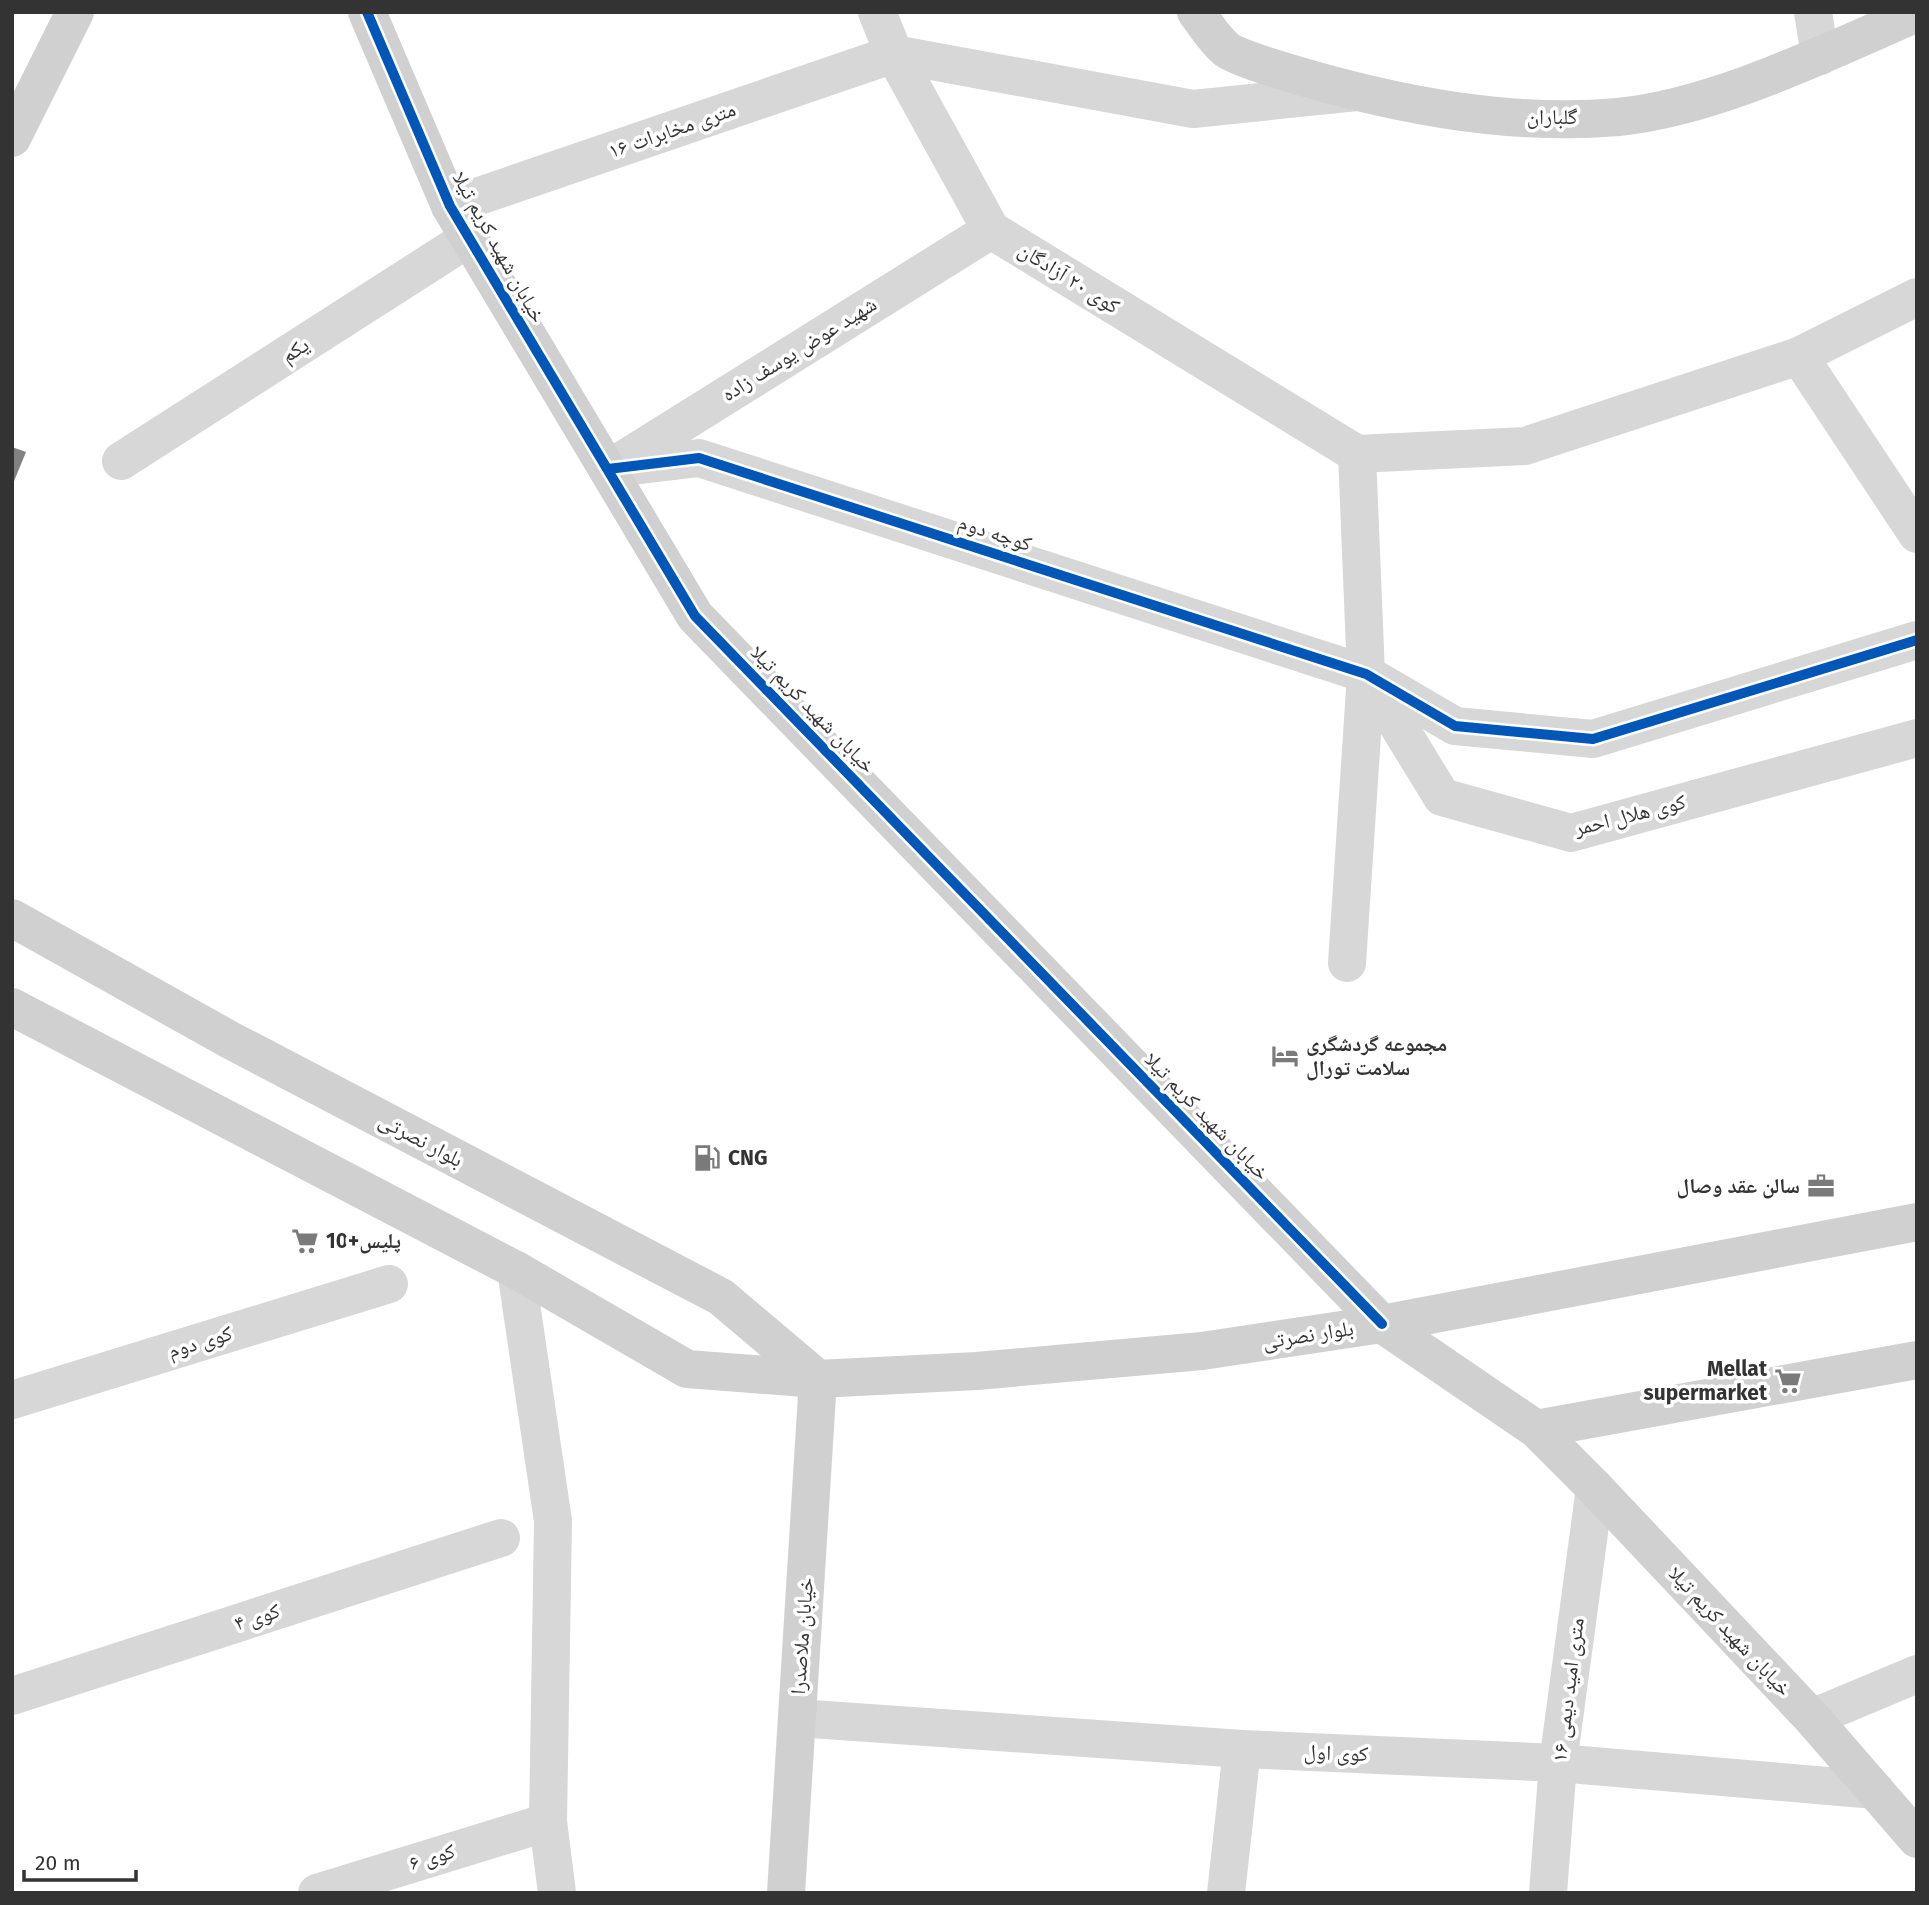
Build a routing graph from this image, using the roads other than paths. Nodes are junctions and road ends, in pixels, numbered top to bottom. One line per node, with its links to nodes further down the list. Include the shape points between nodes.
1 (75, 12): 10 (main road)
2 (367, 12): 11 (main road, خیابان شهید کریم تیلا)
3 (877, 12): 7 (street, کوی ۲۰ آزادگان)
4 (1196, 12): 9 (main road, گلباران, via 1227,51)
5 (1813, 12): 8 (street)
6 (1917, 13): 8 (main road, گلباران)
7 (894, 54): 9 (street, via 1193,109); 11 (street, ۱۶ متری مخابرات); 12 (street, کوی ۲۰ آزادگان)
8 (1820, 55): 9 (main road, گلباران, via 1699,100 1619,117 1515,117 1423,108)
9 (1359, 92)
10 (12, 138)
11 (450, 206): 13 (main road, خیابان شهید کریم تیلا)
12 (991, 230): 16 (street, کوی ۲۰ آزادگان); 18 (street, شهید عوض یوسف زاده)
13 (469, 238): 17 (street, یکم); 18 (main road, خیابان شهید کریم تیلا)
14 (1917, 297): 15 (street)
15 (1799, 356): 16 (street, via 1525,446); 19 (street)
16 (1357, 454): 21 (street)
17 (121, 461)
18 (607, 469): 21 (street, کوچه دوم, via 698,458); 29 (main road, خیابان شهید کریم تیلا, via 695,616)
19 (1917, 534)
20 (1917, 640): 21 (street, کوچه دوم, via 1593,739 1455,726)
21 (1366, 674): 22 (street, کوی هلال احمر, via 1442,797 1571,833); 24 (street)
22 (1917, 738)
23 (12, 918): 31 (main road, بلوار نصرتی, via 230,1040 721,1297)
24 (1347, 963)
25 (12, 1007): 27 (main road, بلوار نصرتی)
26 (1917, 1222): 29 (main road, بلوار نصرتی)
27 (516, 1270): 31 (main road, بلوار نصرتی, via 687,1369); 43 (street, via 553,1521)
28 (389, 1284): 32 (street, کوی دوم)
29 (1382, 1324): 31 (main road, بلوار نصرتی, via 1107,1361); 33 (main road, خیابان شهید کریم تیلا)
30 (1917, 1360): 33 (main road)
31 (818, 1380): 38 (main road, خیابان ملاصدرا)
32 (12, 1400)
33 (1536, 1429): 34 (main road, خیابان شهید کریم تیلا)
34 (1595, 1488): 39 (main road, خیابان شهید کریم تیلا); 41 (street, ۱۶ متری امید دیمی)
35 (501, 1538): 37 (street, کوی ۴)
36 (1917, 1674): 39 (street)
37 (12, 1696)
38 (797, 1718): 40 (street, کوی اول); 47 (main road, خیابان ملاصدرا)
39 (1812, 1718): 42 (main road, خیابان شهید کریم تیلا)
40 (1242, 1749): 41 (street, کوی اول); 48 (street)
41 (1558, 1763): 42 (street, کوی اول); 49 (street, ۱۶ متری امید دیمی)
42 (1875, 1790): 44 (main road, خیابان شهید کریم تیلا)
43 (548, 1822): 45 (street, کوی ۶); 46 (street)
44 (1917, 1839)
45 (317, 1893)
46 (557, 1893)
47 (786, 1893)
48 (1226, 1893)
49 (1548, 1893)

